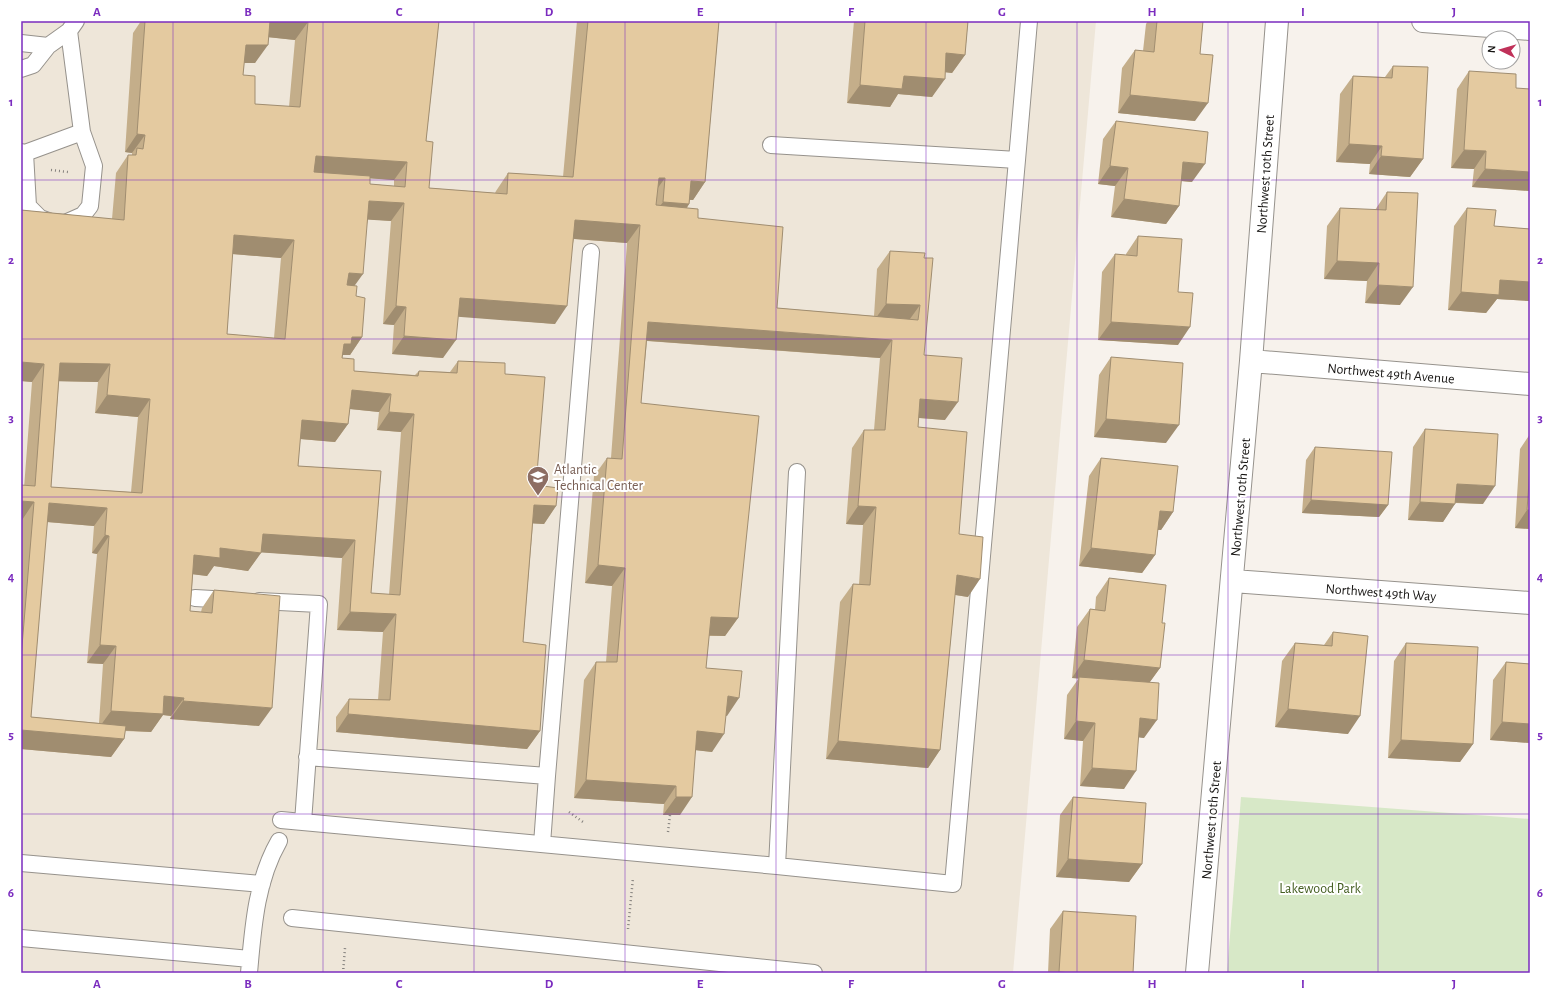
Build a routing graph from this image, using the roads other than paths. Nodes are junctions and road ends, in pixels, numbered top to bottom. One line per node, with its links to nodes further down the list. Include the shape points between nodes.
1 (1029, 21): 12 (lane)
2 (1277, 21): 14 (street, Northwest 10th Street)
3 (1423, 21): 5 (street)
4 (73, 26): 7 (lane); 9 (lane)
5 (1530, 29)
6 (21, 43): 7 (lane)
7 (48, 46): 8 (lane, via 33,66)
8 (21, 69)
9 (82, 132): 11 (lane); 11 (lane, via 94,166 90,206 83,215 65,223 40,218 28,206)
10 (771, 145): 12 (lane)
11 (23, 152)
12 (1017, 160): 27 (lane, via 953,884)
13 (591, 252): 21 (lane)
14 (1251, 361): 15 (street, Northwest 49th Avenue); 17 (street, Northwest 10th Street)
15 (1530, 384)
16 (797, 472): 27 (lane)
17 (1233, 581): 19 (street, Northwest 49th Way); 33 (street, Northwest 10th Street)
18 (195, 598): 20 (lane, via 319,604)
19 (1530, 603)
20 (307, 757): 21 (lane); 23 (lane)
21 (547, 776): 25 (lane)
22 (281, 820): 23 (lane)
23 (303, 822): 25 (lane)
24 (279, 841): 28 (lane)
25 (542, 844): 27 (lane)
26 (21, 863): 28 (lane)
27 (777, 866)
28 (262, 884): 31 (lane, via 255,912)
29 (292, 918): 32 (lane)
30 (21, 938): 31 (lane)
31 (249, 966)
32 (814, 973)
33 (1197, 973)

